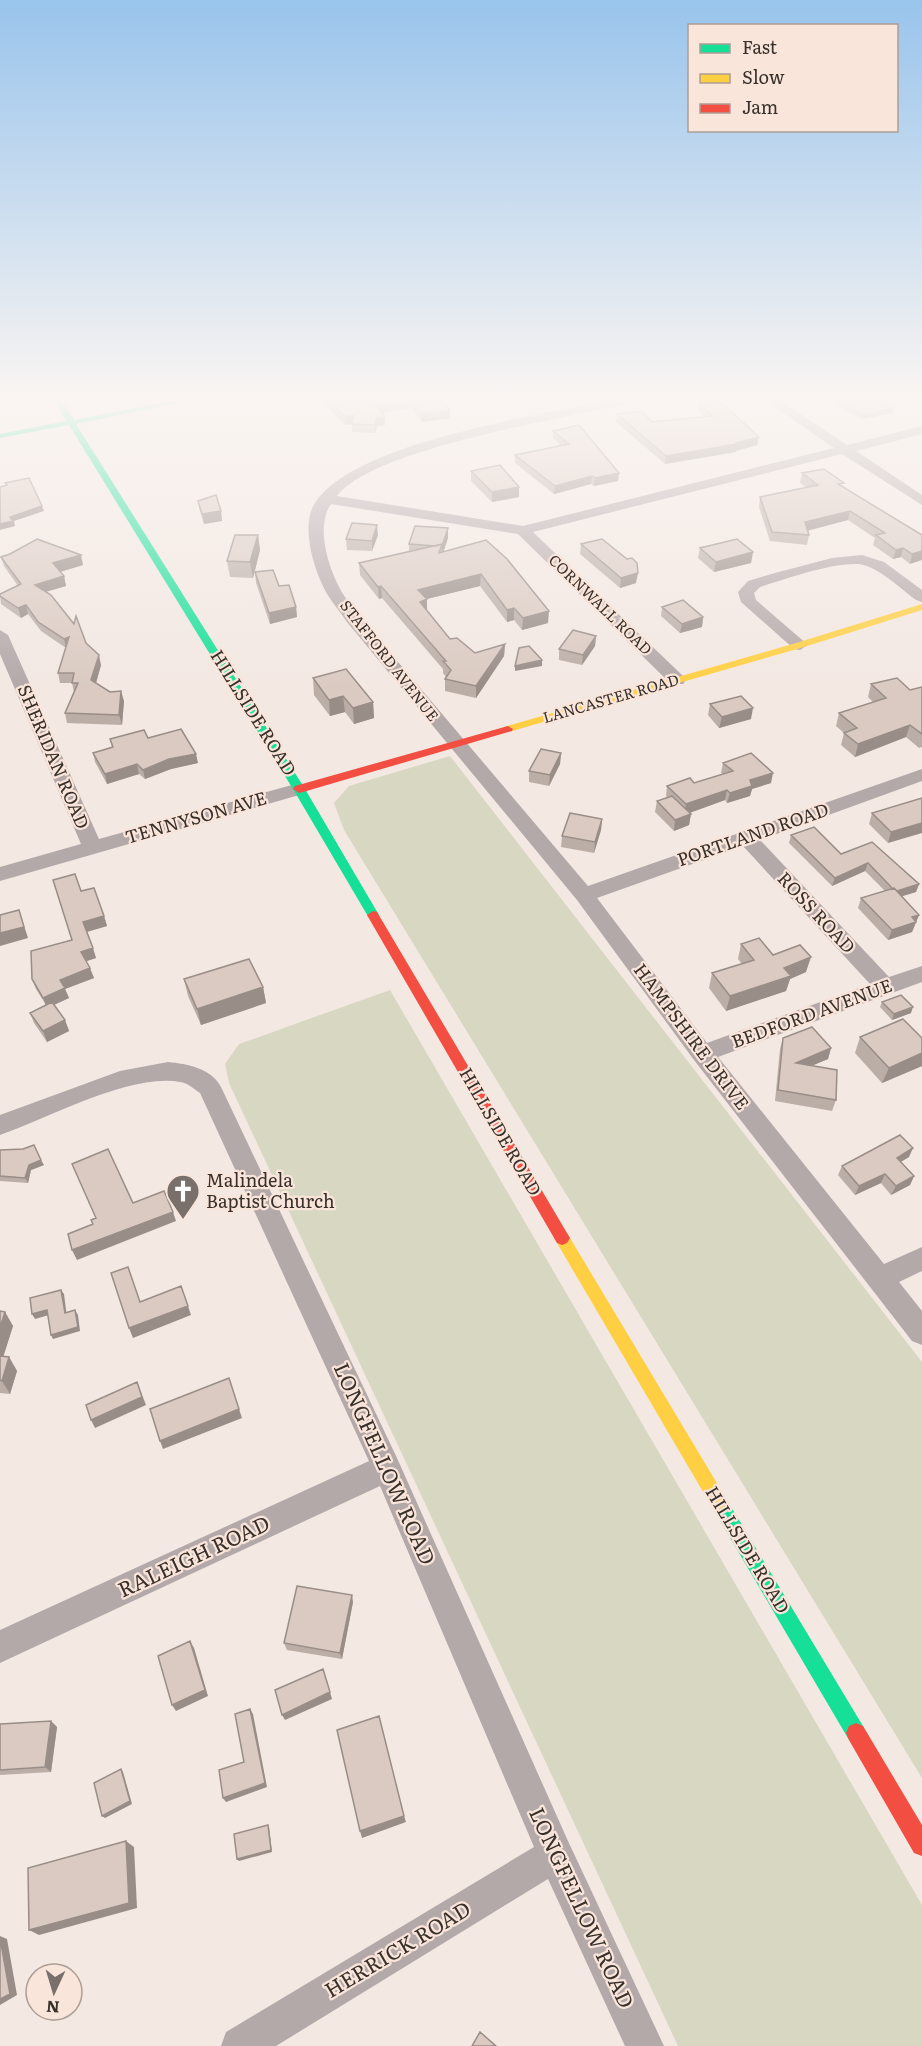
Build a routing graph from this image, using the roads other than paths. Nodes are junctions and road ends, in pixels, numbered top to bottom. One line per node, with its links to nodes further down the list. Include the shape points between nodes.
1 (117, 496): 13 (main road, HILLSIDE ROAD)
2 (329, 496): 4 (street, STAFFORD AVENUE)
3 (656, 496): 5 (street)
4 (327, 499): 5 (street); 11 (street, STAFFORD AVENUE, via 319,510 316,537 330,585 352,619)
5 (523, 530): 10 (street, CORNWALL ROAD)
6 (922, 597): 9 (street, via 873,562 861,559 843,560 748,588 749,602)
7 (922, 607): 9 (main road, LANCASTER ROAD)
8 (0, 634): 15 (street, SHERIDAN ROAD)
9 (800, 645): 10 (main road, LANCASTER ROAD)
10 (677, 681): 11 (main road, LANCASTER ROAD)
11 (456, 744): 13 (main road, LANCASTER ROAD); 17 (street, HAMPSHIRE DRIVE)
12 (922, 775): 14 (street, PORTLAND ROAD)
13 (299, 789): 15 (street, TENNYSON AVE); 27 (main road, HILLSIDE ROAD)
14 (746, 837): 17 (street, PORTLAND ROAD); 19 (street, ROSS ROAD)
15 (92, 847): 16 (street, TENNYSON AVE)
16 (0, 874)
17 (584, 895): 20 (street, HAMPSHIRE DRIVE)
18 (922, 974): 19 (street, BEDFORD AVENUE)
19 (886, 987): 20 (street, BEDFORD AVENUE)
20 (702, 1054): 23 (street, HAMPSHIRE DRIVE)
21 (0, 1125): 25 (street, LONGFELLOW ROAD, via 155,1071 187,1073 209,1087)
22 (922, 1258): 23 (street)
23 (878, 1279): 24 (street, HAMPSHIRE DRIVE)
24 (922, 1332)
25 (387, 1468): 26 (street, RALEIGH ROAD); 28 (street, LONGFELLOW ROAD)
26 (0, 1647)
27 (922, 1845)
28 (555, 1854): 29 (street, HERRICK ROAD); 30 (street, LONGFELLOW ROAD)
29 (240, 2046)
30 (645, 2046)

